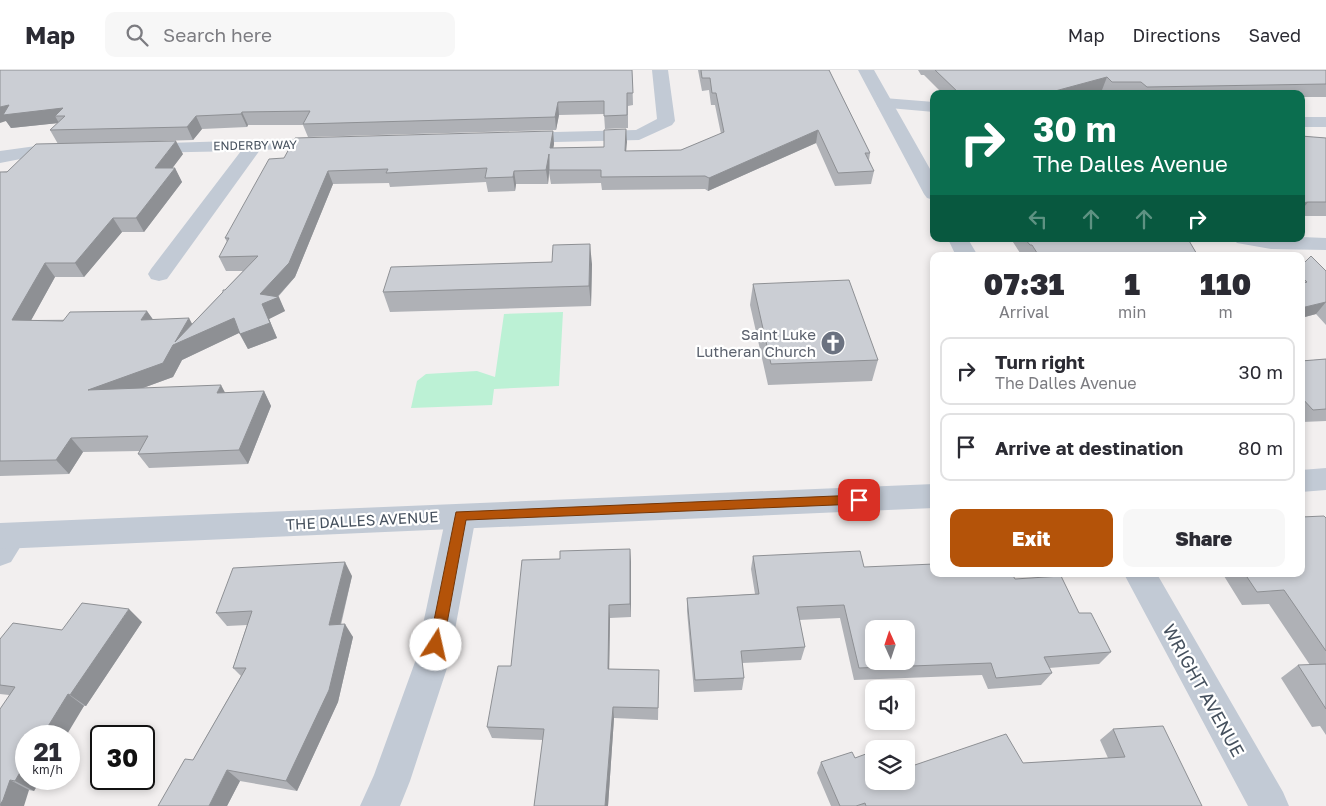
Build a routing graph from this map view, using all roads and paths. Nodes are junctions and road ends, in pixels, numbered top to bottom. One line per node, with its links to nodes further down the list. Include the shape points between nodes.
1 (660, 70): 7 (street, via 666,121 639,135)
2 (866, 70): 3 (street)
3 (884, 103): 4 (street); 13 (street)
4 (930, 107)
5 (1305, 122): 6 (street)
6 (1326, 122)
7 (501, 139)
8 (343, 143): 9 (street, ENDERBY WAY)
9 (254, 145): 10 (street, ENDERBY WAY); 16 (street)
10 (125, 148)
11 (86, 149): 12 (street, via 36,151)
12 (0, 157)
13 (930, 187)
14 (1243, 244): 15 (street)
15 (1326, 244)
16 (159, 274)
17 (1305, 480): 18 (street)
18 (1326, 480)
19 (930, 496): 20 (street, THE DALLES AVENUE)
20 (461, 516): 21 (street, THE DALLES AVENUE); 23 (street, via 432,662)
21 (4, 542)
22 (1142, 577): 24 (street, WRIGHT AVENUE)
23 (380, 806)
24 (1268, 806)

